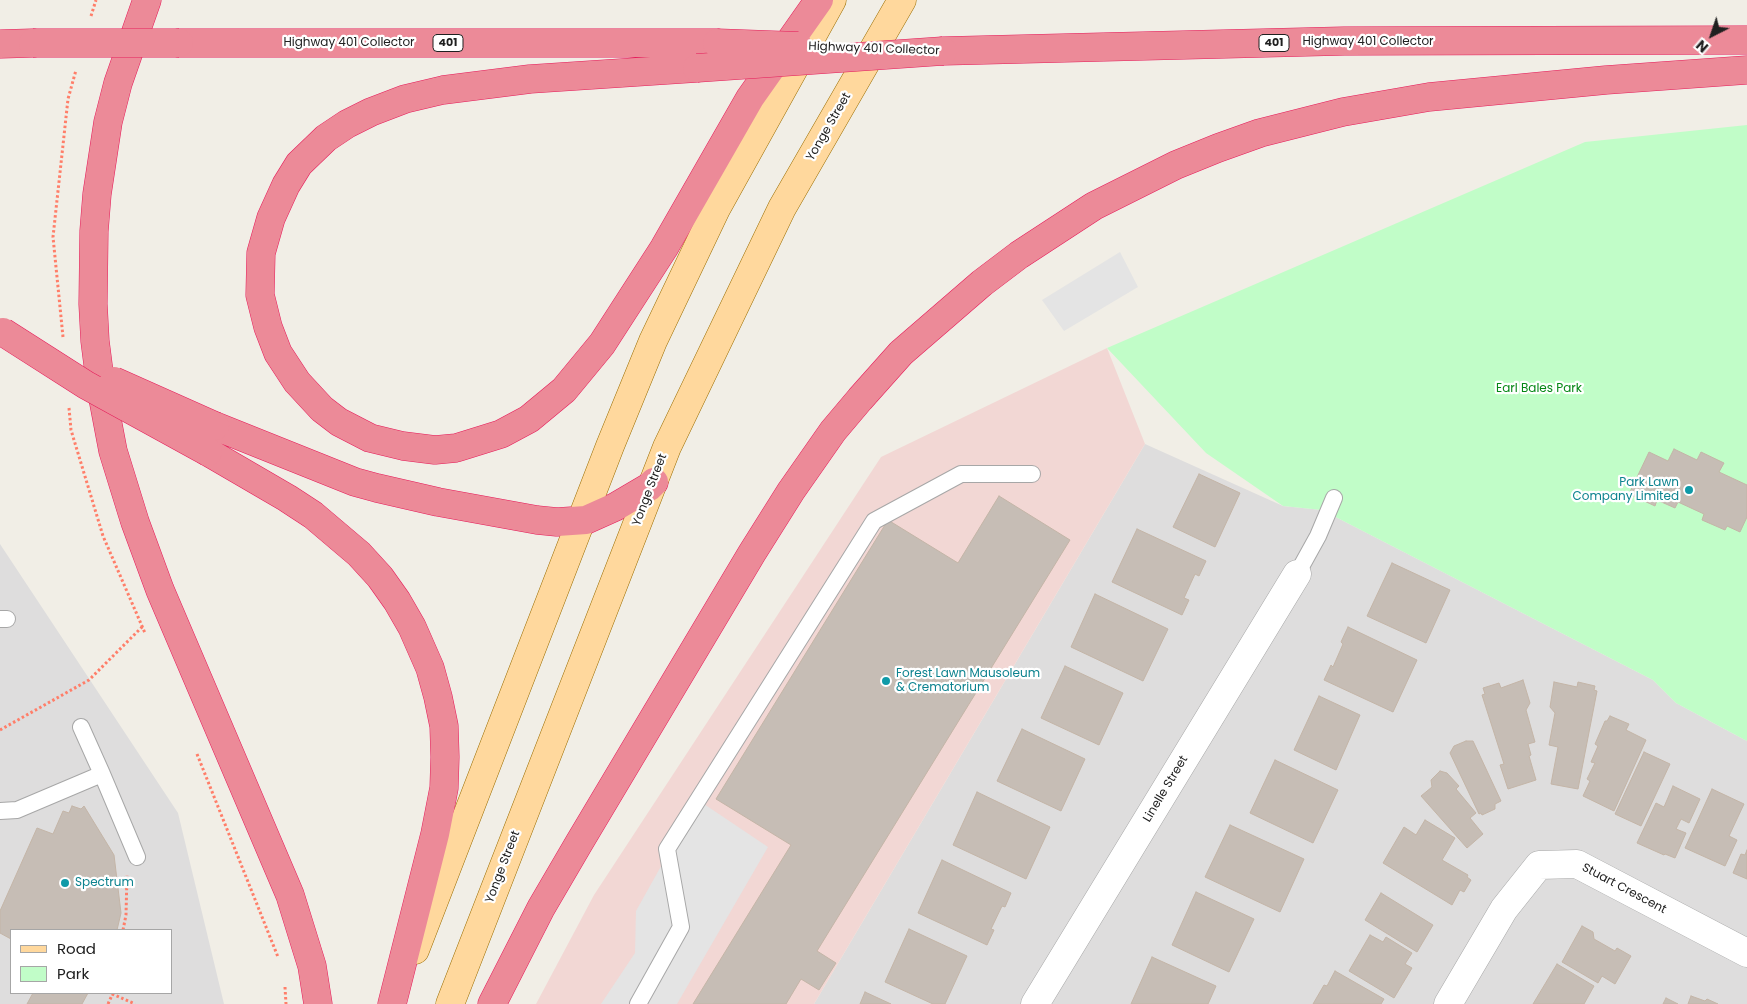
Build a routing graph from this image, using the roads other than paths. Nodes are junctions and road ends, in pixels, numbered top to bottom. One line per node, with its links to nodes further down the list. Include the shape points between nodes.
1 (147, 0): 20 (highway, via 118,83 108,122 97,194 93,304 101,388 123,487 147,556 290,895 312,966)
2 (819, 0): 7 (highway, bridge, via 750,98 664,248 602,344 564,390 529,419 472,445 435,450 402,446 370,438 339,422 322,409 282,361 268,328 260,295 261,252 271,218 299,164 326,138 371,112 405,99 482,84 530,79 697,68)
3 (832, 0): 13 (main road, via 696,248 638,376)
4 (902, 0): 11 (main road, Yonge Street, via 782,208 667,447)
5 (1747, 40): 7 (highway, Highway 401 Collector / 401, via 1344,41)
6 (0, 44): 7 (highway, Highway 401 Collector / 401, bridge, via 718,43)
7 (943, 51)
8 (1747, 70): 23 (highway, via 1429,97 1343,112 1246,138 1176,165 1094,206 982,283 887,368 833,431 791,491 541,908)
9 (1, 332): 13 (highway, bridge, via 215,426 355,482 446,504 538,520); 21 (highway, bridge, via 86,386 288,498 359,554 397,601 430,668 444,726 445,757 444,788 435,834)
10 (1032, 474): 24 (lane, via 961,474 874,521 667,849 681,927)
11 (654, 482): 13 (highway, via 615,507); 22 (main road, Yonge Street)
12 (1334, 498): 14 (lane)
13 (581, 521): 21 (main road)
14 (1297, 574): 25 (street, Linelle Street)
15 (81, 727): 16 (lane)
16 (102, 774): 17 (lane, via 17,810); 18 (lane)
17 (0, 811)
18 (134, 849)
19 (1747, 953): 26 (street, Stuart Crescent, via 1578,864 1539,865 1504,909)
20 (318, 1004)
21 (393, 1004)
22 (450, 1004)
23 (492, 1004)
24 (638, 1004)
25 (1035, 1004)
26 (1448, 1004)

